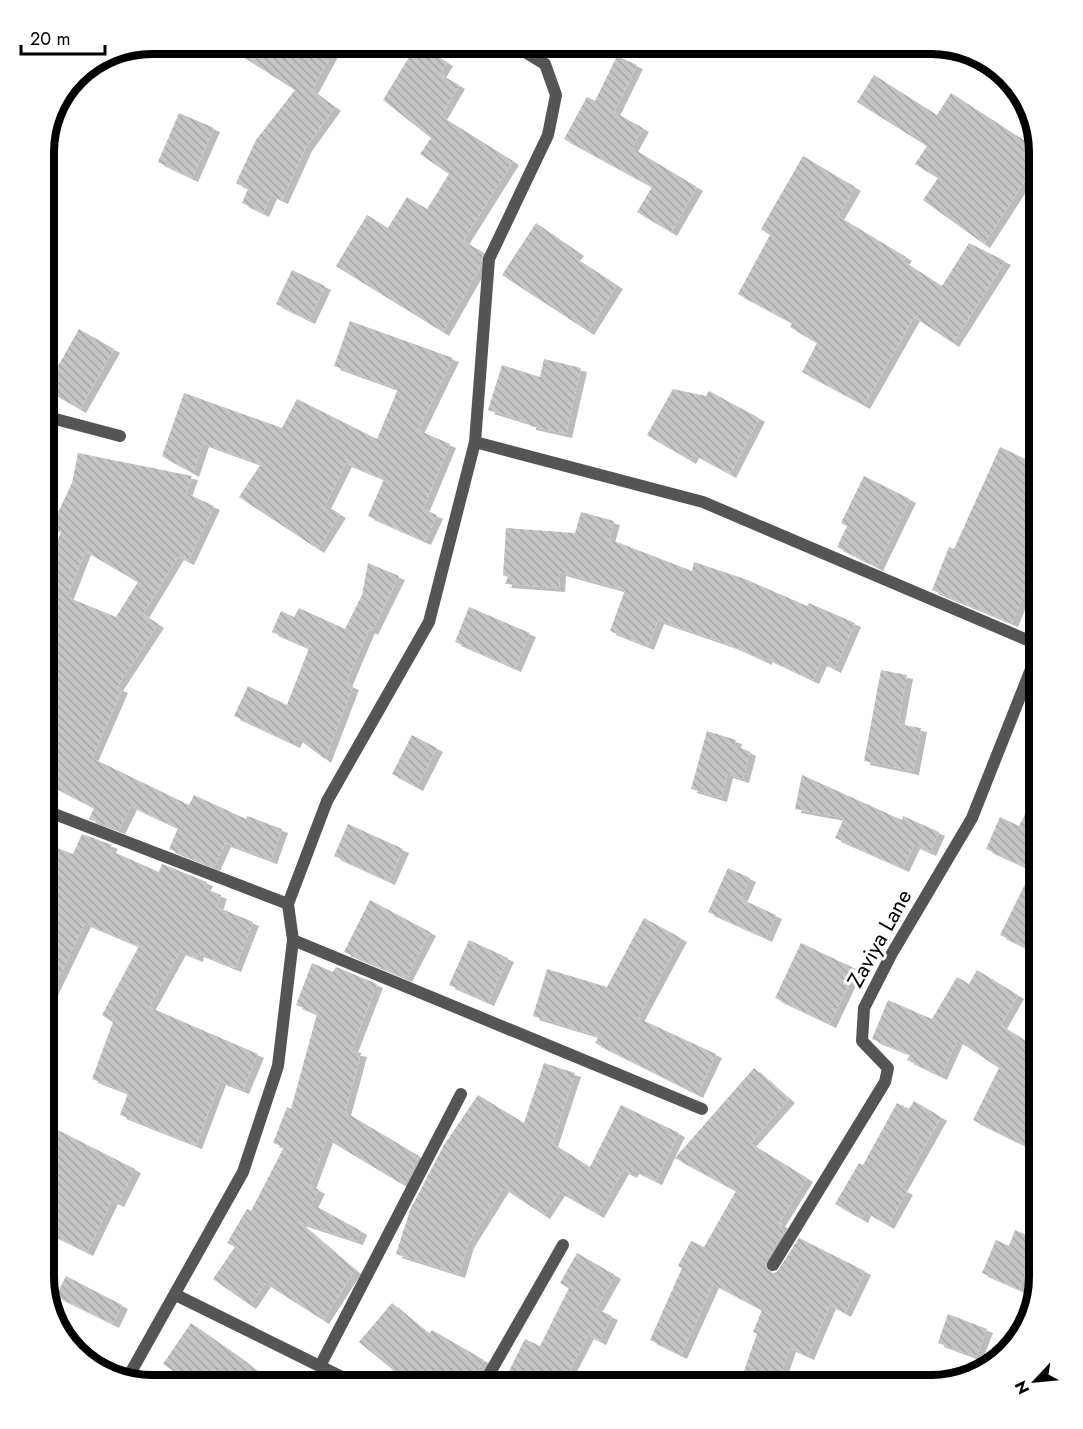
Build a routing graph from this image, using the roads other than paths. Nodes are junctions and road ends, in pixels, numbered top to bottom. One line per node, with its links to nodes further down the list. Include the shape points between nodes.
1 (528, 54): 4 (street, via 545,64 556,95 548,135 489,259)
2 (54, 419): 3 (street)
3 (120, 436)
4 (475, 442): 5 (street, via 703,502); 8 (street, via 429,622 327,801)
5 (1029, 642)
6 (1029, 675): 13 (street, Zaviya Lane, via 972,818 864,1008 862,1041 888,1068 885,1082)
7 (54, 814): 8 (street)
8 (288, 904): 9 (street)
9 (293, 940): 11 (street); 14 (street, via 275,1076 243,1172)
10 (461, 1094): 15 (street)
11 (702, 1109)
12 (563, 1245): 18 (street)
13 (773, 1265)
14 (176, 1295): 15 (street); 16 (street)
15 (320, 1366): 17 (street)
16 (131, 1373)
17 (337, 1375)
18 (489, 1375)

